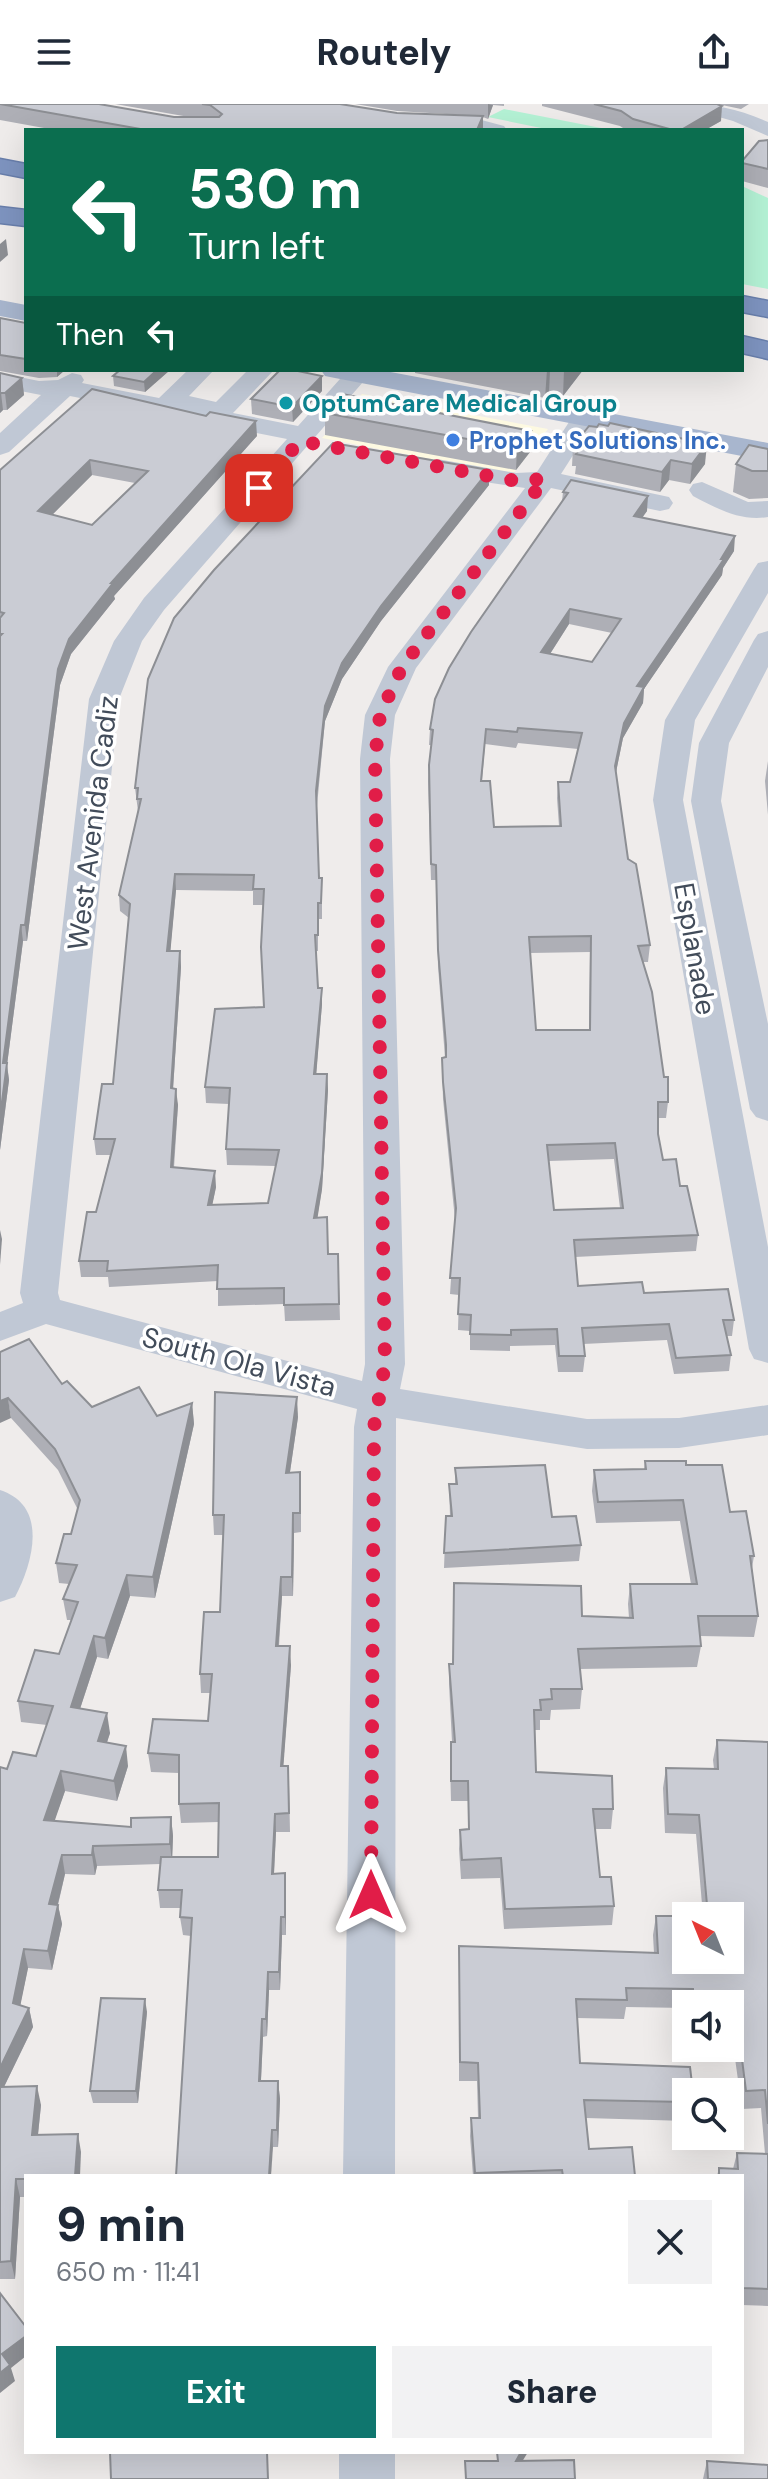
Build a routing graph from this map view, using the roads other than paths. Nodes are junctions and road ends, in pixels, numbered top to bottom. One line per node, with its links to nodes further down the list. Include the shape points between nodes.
1 (694, 104): 4 (street)
2 (408, 121): 3 (street)
3 (489, 128)
4 (768, 130)
5 (0, 166): 7 (highway)
6 (0, 172): 8 (highway)
7 (24, 172)
8 (24, 173)
9 (0, 197): 10 (highway)
10 (24, 201)
11 (0, 215): 12 (highway)
12 (24, 218)
13 (744, 304): 15 (highway)
14 (0, 308): 16 (main road)
15 (768, 309)
16 (24, 313)
17 (744, 331): 18 (highway)
18 (768, 336)
19 (744, 345): 20 (highway)
20 (768, 351)
21 (200, 372): 22 (street, via 171,399 221,411)
22 (260, 372)
23 (360, 373): 26 (main road); 27 (street, West Avenida Cadiz)
24 (73, 379): 25 (street, via 39,388); 27 (street); 28 (street)
25 (0, 380)
26 (585, 416): 29 (main road); 31 (street)
27 (312, 441): 41 (street, West Avenida Cadiz, via 154,604 128,641 104,699 39,1293)
28 (0, 447)
29 (768, 452)
30 (408, 461): 31 (street, via 516,481)
31 (545, 479): 33 (street); 44 (street, via 402,667 380,715 375,759 385,1364)
32 (702, 490): 34 (street, via 738,508)
33 (660, 503)
34 (768, 509)
35 (768, 569): 37 (street, Esplanade, via 680,720)
36 (768, 640): 38 (street, Esplanade, via 714,743)
37 (668, 800): 38 (street); 40 (street, Esplanade)
38 (706, 801): 39 (street, Esplanade)
39 (768, 1110): 40 (street)
40 (724, 1111): 43 (street, Esplanade)
41 (44, 1310): 42 (street); 44 (street, South Ola Vista)
42 (0, 1327)
43 (768, 1349)
44 (379, 1400): 45 (street, South Ola Vista, via 587,1434 679,1433); 48 (street, via 374,1427)
45 (768, 1420)
46 (0, 1506): 47 (street, via 14,1524 14,1546)
47 (0, 1585)
48 (369, 2174)
49 (367, 2454): 50 (street)
50 (367, 2479)

